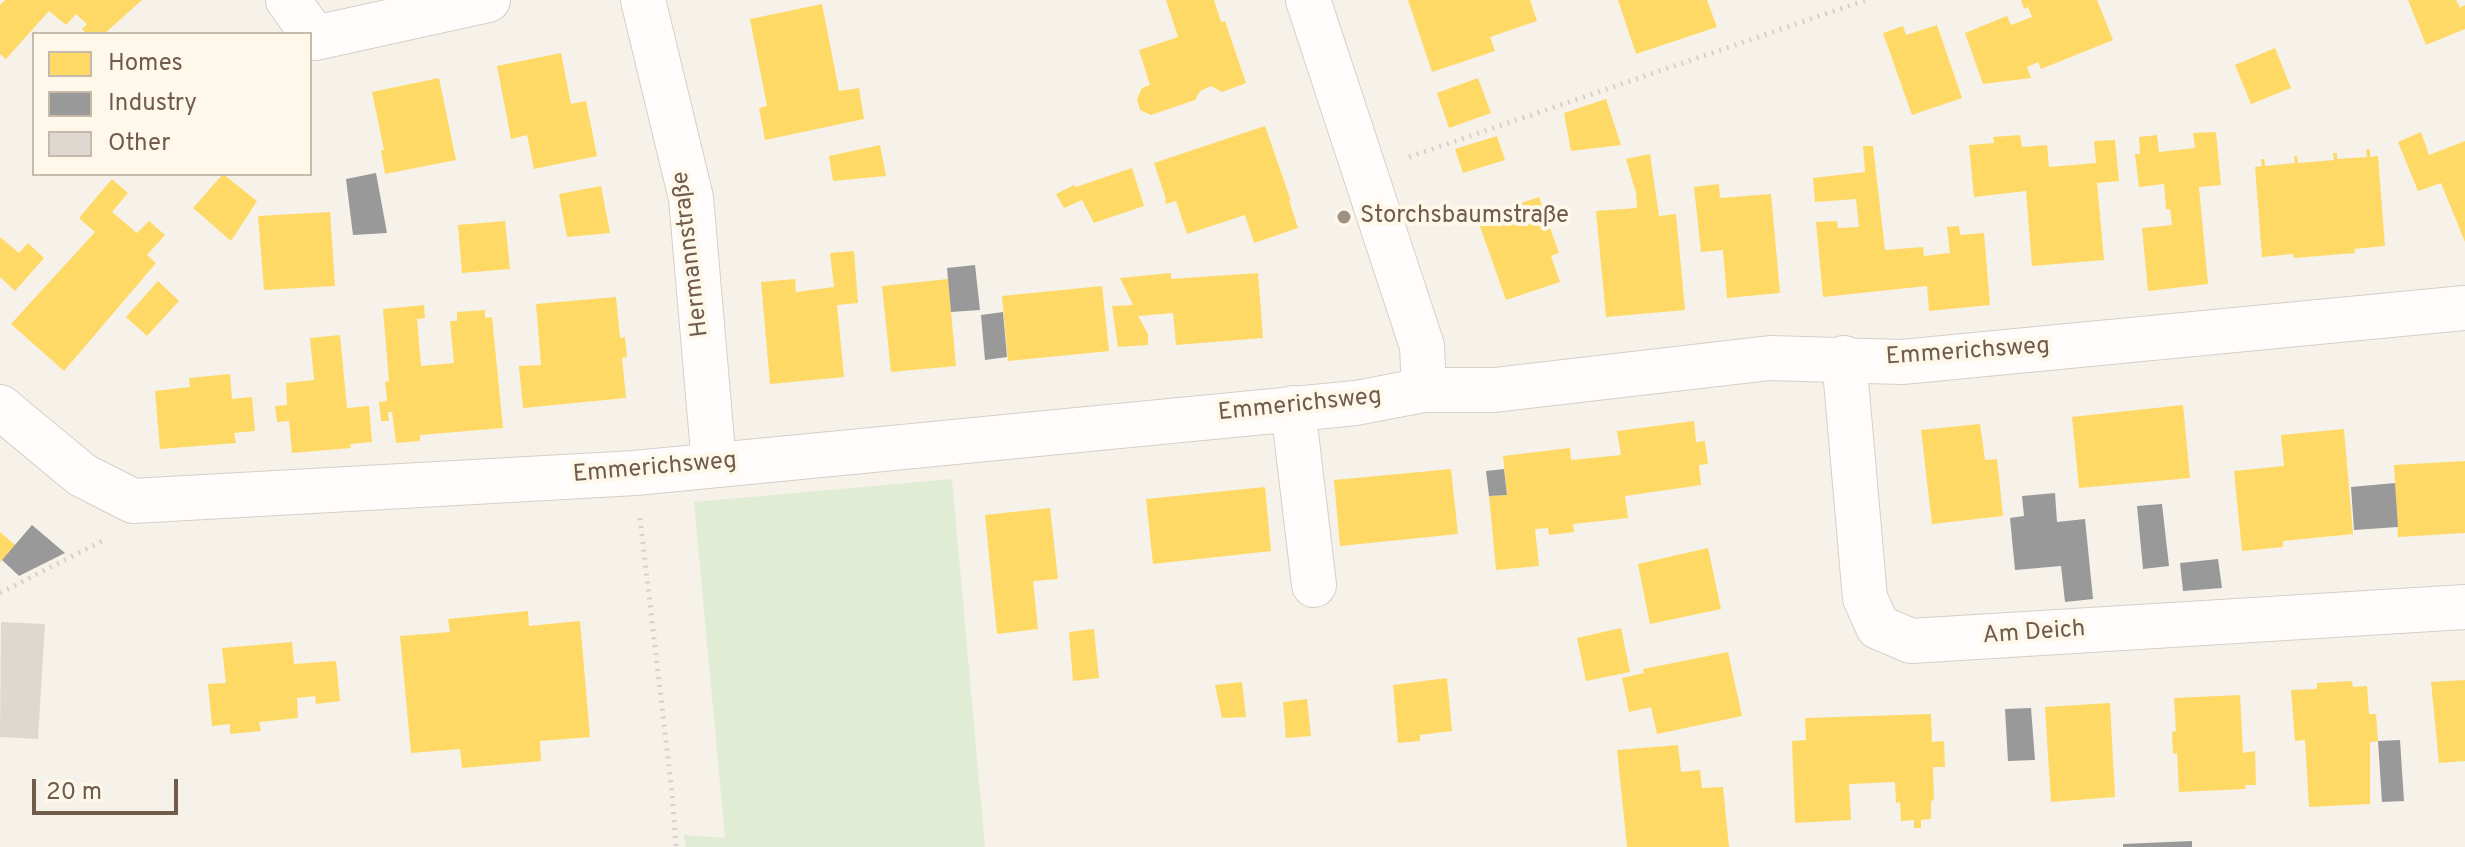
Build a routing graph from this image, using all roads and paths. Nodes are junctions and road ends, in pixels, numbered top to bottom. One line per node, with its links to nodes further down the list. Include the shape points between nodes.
1 (288, 0): 6 (street)
2 (488, 0): 7 (street, via 315,38)
3 (643, 0): 14 (street, Hermannstraße, via 691,198)
4 (1308, 0): 8 (street)
5 (1866, 0): 8 (path)
6 (311, 32)
7 (312, 34)
8 (1365, 170): 11 (street, via 1422,346)
9 (2465, 308): 10 (street, Emmerichsweg, via 1902,362)
10 (1844, 358): 11 (street, Emmerichsweg, via 1770,358 1494,390); 19 (street, Am Deich, via 1865,598 1878,627 1911,641)
11 (1424, 390): 13 (street, Emmerichsweg)
12 (0, 407): 16 (street, via 82,475)
13 (1293, 408): 14 (street, Emmerichsweg); 17 (street)
14 (714, 464): 15 (street, Emmerichsweg)
15 (635, 473): 16 (street, Emmerichsweg); 20 (path)
16 (133, 501): 18 (path, via 103,542)
17 (1314, 585)
18 (0, 593)
19 (2465, 607)
20 (676, 847)

